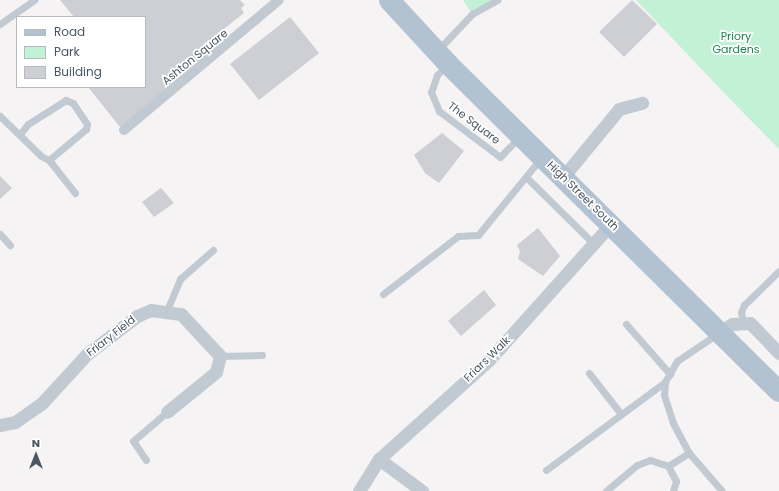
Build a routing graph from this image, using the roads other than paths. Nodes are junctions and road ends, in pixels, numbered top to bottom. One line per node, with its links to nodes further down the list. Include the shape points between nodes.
1 (34, 0): 5 (lane)
2 (279, 0): 9 (street, Ashton Square)
3 (390, 0): 6 (main road, High Street South)
4 (497, 0): 6 (lane, via 472,14)
5 (0, 24)
6 (442, 58): 11 (main road, High Street South); 11 (lane, The Square, via 431,92 439,111 500,157)
7 (642, 103): 15 (street, via 620,109)
8 (0, 116): 10 (lane)
9 (124, 130)
10 (20, 134): 13 (lane); 13 (lane, via 58,103 73,103 85,119 86,129)
11 (520, 135): 12 (main road, High Street South)
12 (542, 157): 14 (lane); 15 (main road, High Street South)
13 (49, 160): 16 (lane)
14 (526, 177): 20 (lane); 23 (lane, via 478,235 458,236)
15 (563, 177): 17 (main road, High Street South)
16 (75, 193)
17 (612, 223): 20 (street, Friars Walk); 27 (main road, High Street South)
18 (0, 234): 19 (lane)
19 (10, 244)
20 (594, 244): 39 (street, Friars Walk, via 489,360)
21 (213, 250): 24 (lane, via 180,279)
22 (779, 271): 25 (lane, via 744,305 741,312)
23 (383, 294)
24 (167, 310): 30 (street, Friary Field, via 181,314); 37 (street, Friary Field, via 152,310 137,316 87,354 42,403 15,422)
25 (743, 322): 27 (street); 28 (street, via 750,322)
26 (626, 324): 32 (lane)
27 (720, 331): 32 (lane, via 677,361); 34 (main road, High Street South)
28 (779, 353)
29 (262, 355): 30 (lane)
30 (220, 356): 35 (street, via 216,372)
31 (589, 373): 36 (lane)
32 (670, 374): 33 (lane)
33 (665, 382): 36 (lane); 38 (lane, via 664,395 673,423)
34 (779, 391)
35 (167, 412): 40 (lane, via 133,441)
36 (621, 414): 42 (lane)
37 (0, 425)
38 (689, 453): 41 (lane); 47 (lane)
39 (379, 459): 43 (street, Friars Walk); 44 (street)
40 (146, 460)
41 (668, 466): 45 (lane, via 650,460 637,465); 46 (lane, via 676,481)
42 (546, 470)
43 (359, 491)
44 (422, 491)
45 (606, 491)
46 (673, 491)
47 (722, 491)

